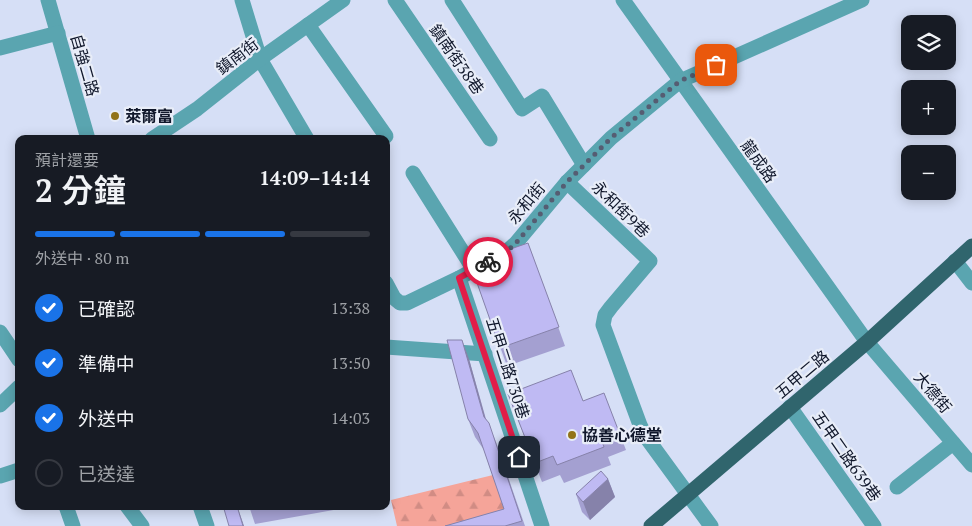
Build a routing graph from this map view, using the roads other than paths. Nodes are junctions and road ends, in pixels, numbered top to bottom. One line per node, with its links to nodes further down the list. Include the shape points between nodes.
1 (48, 0): 9 (street, 自強二路)
2 (242, 0): 11 (street)
3 (343, 0): 8 (street, 鎮南街)
4 (395, 0): 17 (street, 鎮南街38巷)
5 (452, 0): 18 (street, via 522,109 542,96)
6 (623, 0): 12 (street, 龍成路)
7 (862, 0): 12 (street, 永和街)
8 (308, 25): 11 (street, 鎮南街); 16 (street)
9 (58, 33): 10 (street); 13 (street, 自強二路)
10 (0, 48)
11 (260, 59): 14 (street, 鎮南街); 15 (street)
12 (680, 81): 18 (street, 永和街, via 611,138); 28 (street, 龍成路)
13 (87, 135)
14 (158, 135)
15 (305, 135)
16 (385, 135)
17 (490, 139)
18 (584, 165): 20 (street, 永和街)
19 (413, 172): 23 (street)
20 (567, 182): 23 (street, 永和街, via 516,243); 40 (street, 永和街9巷, via 650,261 605,316 603,325 640,425)
21 (972, 246): 22 (main road, 五甲二路)
22 (956, 261): 25 (street); 28 (main road, 五甲二路)
23 (474, 270): 24 (street, 永和街)
24 (459, 278): 26 (street, 永和街, via 407,303 400,303); 30 (street, 五甲二路730巷)
25 (972, 283)
26 (390, 290)
27 (0, 332): 31 (street)
28 (867, 342): 34 (main road, 五甲二路); 35 (street, 大德街)
29 (390, 347): 30 (street)
30 (485, 354): 47 (street, 五甲二路730巷)
31 (11, 356)
32 (15, 391): 33 (street)
33 (0, 405)
34 (790, 407): 40 (main road, 五甲二路); 50 (street, 五甲二路639巷)
35 (953, 443): 36 (street, 大德街); 39 (street)
36 (972, 465)
37 (15, 471): 38 (street)
38 (0, 476)
39 (897, 487)
40 (687, 494): 48 (main road, 五甲二路); 49 (street)
41 (67, 510): 44 (street)
42 (130, 510): 45 (street)
43 (201, 510): 46 (street)
44 (73, 526)
45 (142, 526)
46 (207, 526)
47 (542, 526)
48 (651, 526)
49 (711, 526)
50 (874, 526)

